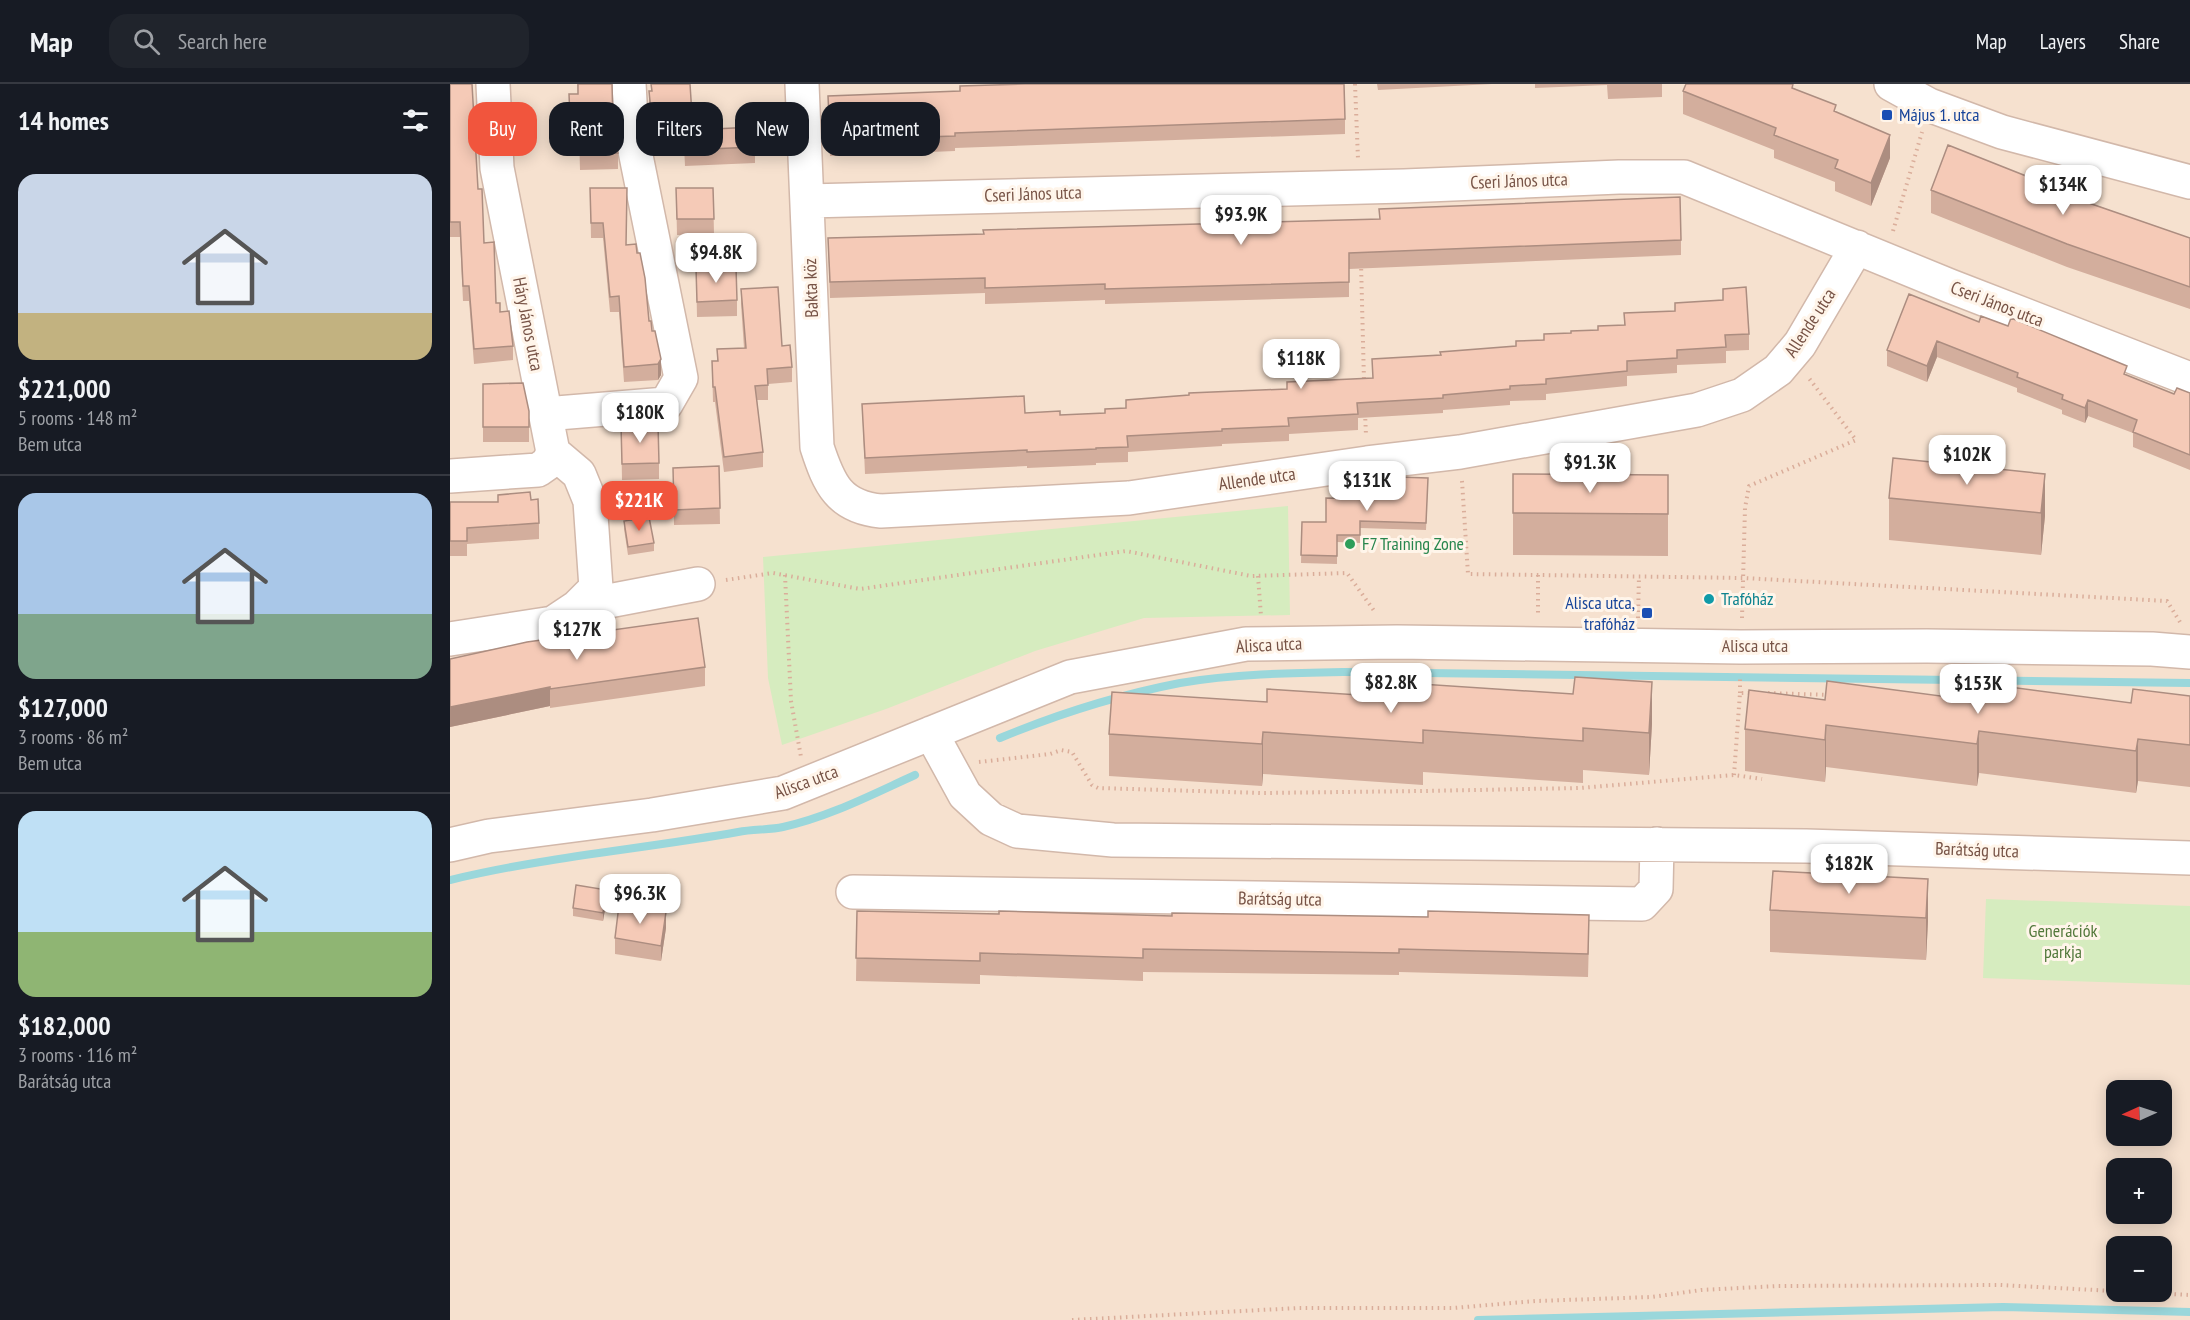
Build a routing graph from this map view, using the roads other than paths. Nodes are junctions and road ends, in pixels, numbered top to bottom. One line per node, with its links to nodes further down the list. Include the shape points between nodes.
1 (493, 84): 9 (street, Háry János utca, via 497,168)
2 (629, 84): 9 (street, via 632,136 681,378 666,404)
3 (802, 84): 6 (street, Bakta köz)
4 (1891, 84): 5 (street, via 1929,105 2002,132)
5 (2190, 182)
6 (808, 201): 7 (street, Cseri János utca, via 1684,177); 12 (street, Bakta köz, via 817,447)
7 (1871, 252): 8 (street, Cseri János utca); 12 (street, Allende utca, via 1778,370 1742,395 1671,416 1460,452 1129,498 881,511 847,502)
8 (2190, 380)
9 (545, 414): 10 (street, Háry János utca)
10 (552, 452): 11 (street, via 548,463 538,471); 14 (street, via 579,474 590,501 596,588)
11 (450, 476)
12 (834, 488)
13 (698, 584): 14 (street)
14 (577, 607): 15 (street, via 553,624)
15 (450, 639)
16 (2187, 640): 17 (street, Alisca utca, via 2152,649 1246,644 1070,677)
17 (931, 733): 18 (street, Barátság utca, via 965,795 991,819 1017,831 1113,840); 19 (street, Alisca utca, via 783,793)
18 (1657, 844): 20 (street, Barátság utca); 21 (street, Barátság utca, via 1656,889 1642,904)
19 (450, 845)
20 (2190, 858)
21 (853, 892)

